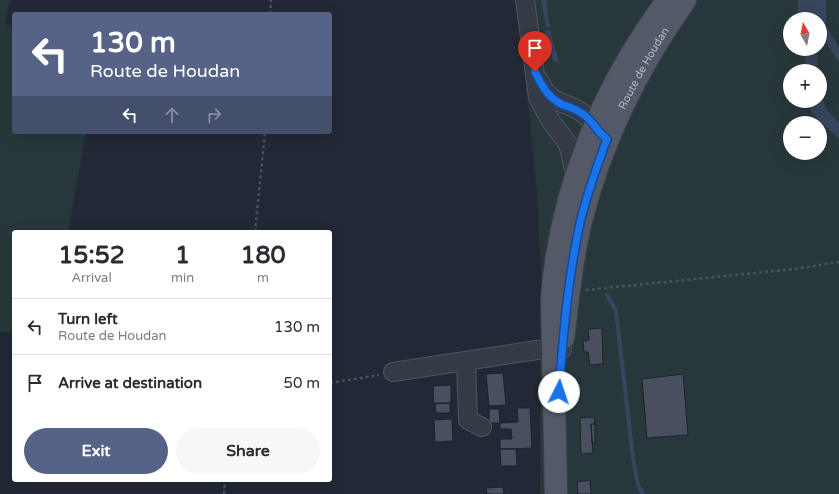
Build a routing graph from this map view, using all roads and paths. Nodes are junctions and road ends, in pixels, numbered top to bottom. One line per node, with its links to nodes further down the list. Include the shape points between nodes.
1 (271, 0): 5 (path)
2 (525, 0): 6 (street, Route de Houdan)
3 (668, 0): 7 (main road, Route de Houdan, via 630,55)
4 (685, 0): 11 (main road, Route de Houdan, via 650,53 622,106)
5 (270, 12)
6 (535, 72): 8 (street, Route de Houdan, via 550,96); 9 (street, Route de Houdan, via 538,97 550,120)
7 (610, 92): 8 (street, via 596,102); 11 (main road, Route de Houdan)
8 (569, 107): 11 (street, Route de Houdan, via 582,113)
9 (559, 130): 11 (street, via 569,135); 12 (street, Route de Houdan, via 570,150)
10 (265, 134): 13 (path)
11 (597, 134): 12 (main road, Route de Houdan); 15 (main road, Route de Houdan, via 589,190)
12 (576, 177): 15 (main road, Route de Houdan, via 560,236)
13 (255, 230)
14 (839, 262): 15 (path, via 795,269)
15 (561, 290): 16 (main road, Route de Houdan)
16 (557, 349): 17 (street); 23 (main road, Route de Houdan)
17 (466, 361): 18 (street); 20 (street, via 468,420)
18 (393, 372): 19 (path)
19 (332, 384)
20 (482, 427)
21 (225, 482): 22 (path)
22 (224, 494)
23 (556, 494)

